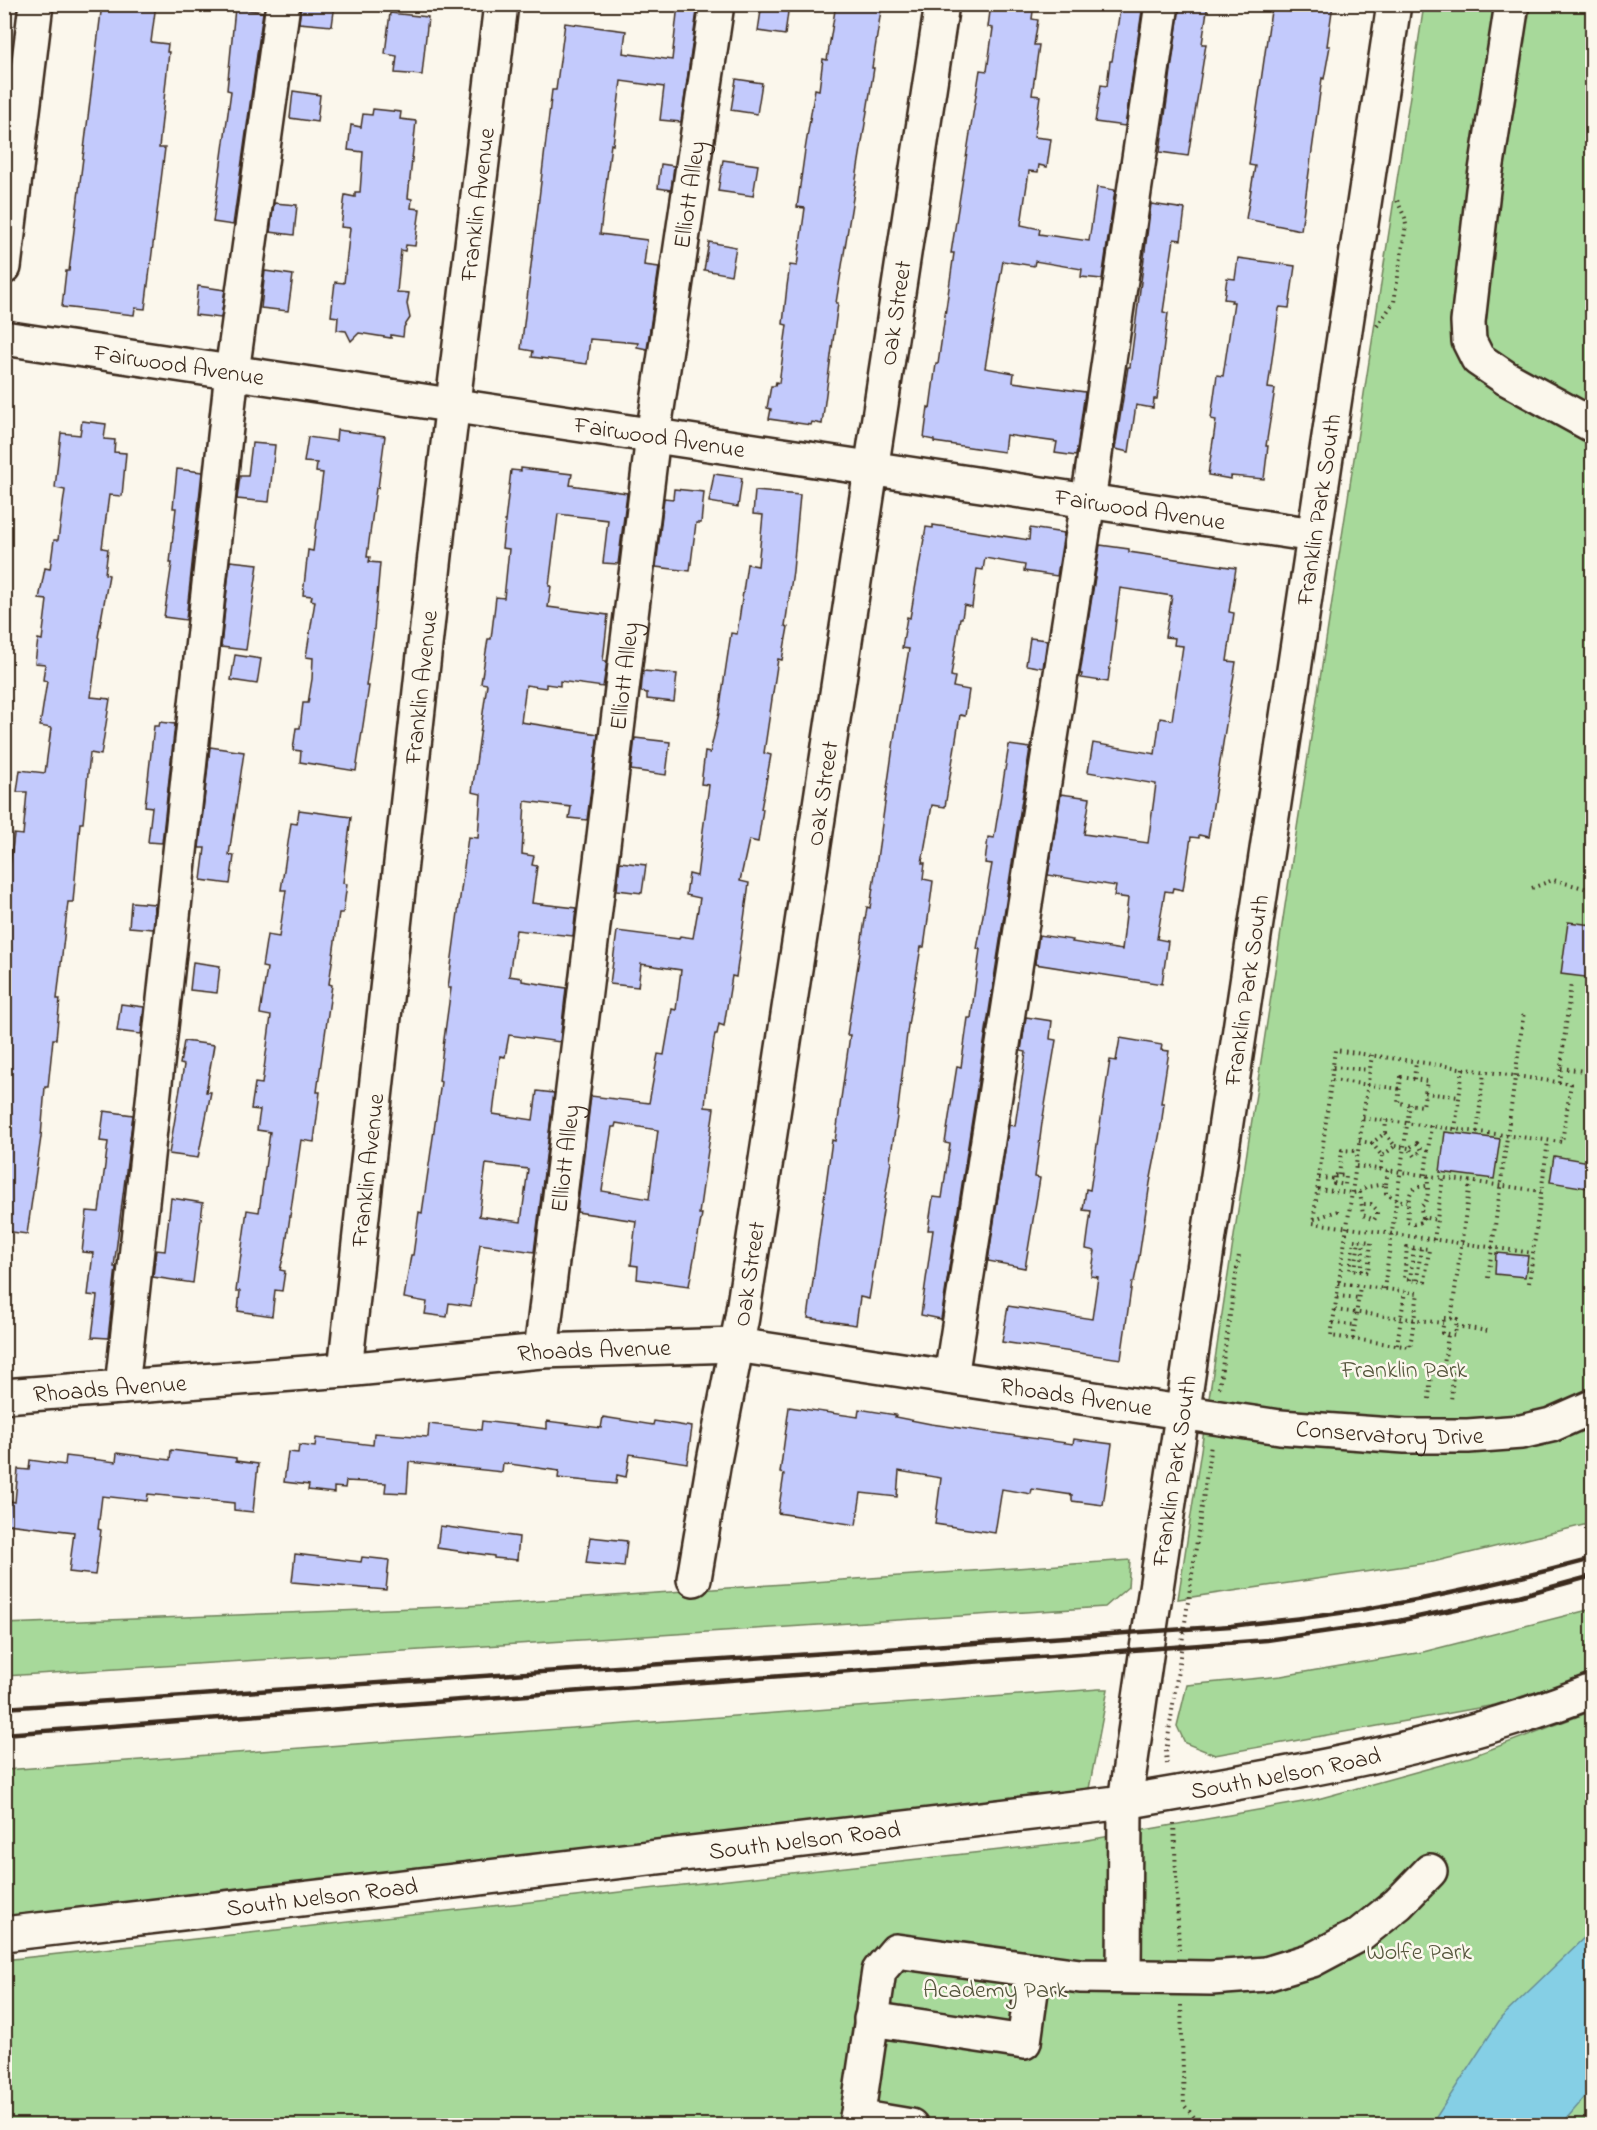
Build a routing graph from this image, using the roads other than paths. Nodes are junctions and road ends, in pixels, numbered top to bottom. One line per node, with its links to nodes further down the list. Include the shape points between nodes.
1 (36, 4): 9 (street)
2 (284, 4): 11 (street)
3 (501, 4): 12 (street, Franklin Avenue)
4 (717, 4): 14 (street, Elliott Alley)
5 (942, 4): 15 (street, Oak Street)
6 (1162, 4): 16 (street)
7 (1394, 4): 17 (street, Franklin Park South)
8 (1512, 4): 13 (street, via 1483,190 1469,341 1479,359 1506,378)
9 (4, 267)
10 (4, 338): 11 (street, Fairwood Avenue)
11 (232, 372): 12 (street, Fairwood Avenue); 22 (street)
12 (454, 405): 14 (street, Fairwood Avenue); 20 (street, Franklin Avenue)
13 (1593, 425)
14 (653, 436): 15 (street, Fairwood Avenue); 19 (street, Elliott Alley)
15 (872, 468): 16 (street, Fairwood Avenue); 18 (street, Oak Street)
16 (1088, 501): 17 (street, Fairwood Avenue); 21 (street)
17 (1314, 535): 25 (street, Franklin Park South)
18 (736, 1345): 19 (street, Rhoads Avenue); 21 (street, Rhoads Avenue); 26 (street, Oak Street)
19 (541, 1351): 20 (street, Rhoads Avenue)
20 (345, 1370): 22 (street, Rhoads Avenue)
21 (951, 1377): 25 (street, Rhoads Avenue)
22 (122, 1387): 23 (street, Rhoads Avenue)
23 (4, 1396)
24 (1593, 1407): 25 (street, Conservatory Drive, via 1541,1428 1468,1436 1405,1436 1280,1427)
25 (1183, 1411): 28 (street, Franklin Park South)
26 (694, 1579)
27 (1593, 1691): 28 (street, South Nelson Road, via 1486,1728 1374,1757)
28 (1125, 1802): 30 (street, South Nelson Road); 32 (street, Franklin Park South)
29 (1430, 1871): 32 (street, via 1398,1904 1359,1935 1312,1960 1266,1974 1211,1978)
30 (4, 1934)
31 (1034, 1970): 32 (street); 33 (street, via 896,1951 879,1971); 33 (street, via 1024,2042)
32 (1124, 1976)
33 (871, 2019): 34 (street)
34 (856, 2121): 35 (street)
35 (911, 2126)

